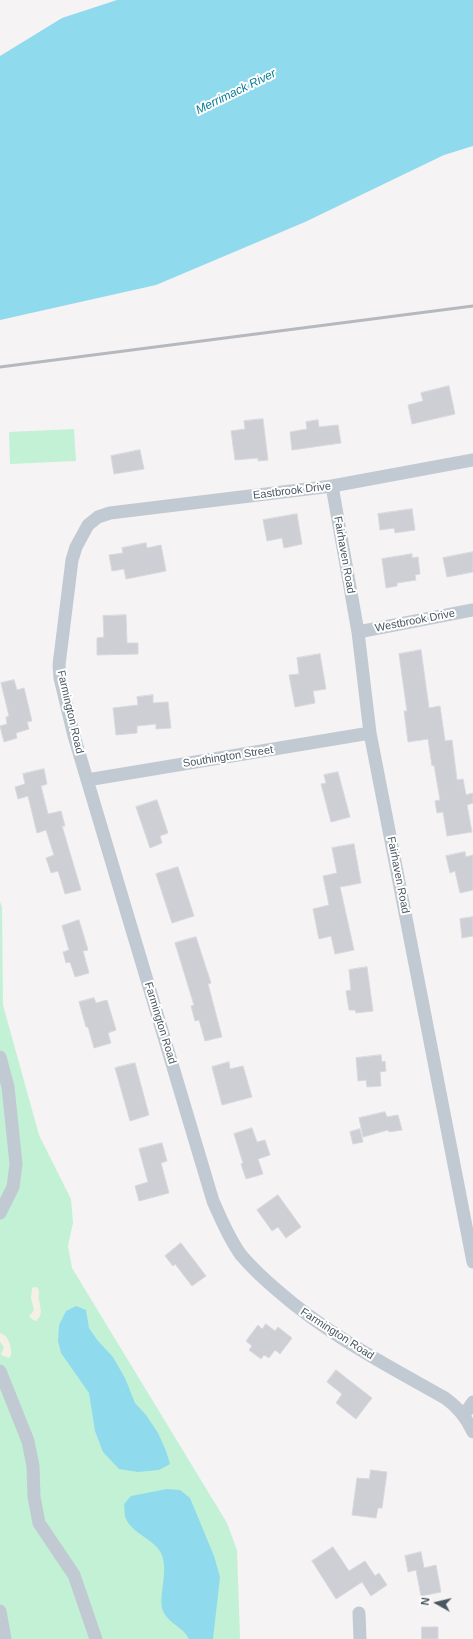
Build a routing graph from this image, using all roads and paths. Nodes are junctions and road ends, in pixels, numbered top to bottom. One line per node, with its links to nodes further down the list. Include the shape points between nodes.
1 (473, 460): 2 (street, Eastbrook Drive)
2 (332, 486): 3 (street, Eastbrook Drive); 5 (street, Fairhaven Road)
3 (110, 513): 7 (street, Farmington Road, via 98,517 88,526 76,547 72,560 60,658 60,678)
4 (473, 610): 5 (street, Westbrook Drive)
5 (358, 632): 6 (street, Fairhaven Road)
6 (370, 733): 7 (street, Southington Street); 10 (street, Fairhaven Road)
7 (87, 780): 13 (street, Farmington Road, via 214,1201 225,1228 241,1254 295,1307 346,1342 445,1398)
8 (0, 1057): 9 (street, via 8,1087 16,1164 13,1187)
9 (0, 1214)
10 (473, 1262)
11 (0, 1370): 18 (street, via 28,1441 39,1524 74,1575)
12 (473, 1402): 13 (street)
13 (464, 1415): 14 (street, Farmington Road)
14 (473, 1432)
15 (0, 1611): 17 (street)
16 (359, 1613): 19 (street)
17 (5, 1639)
18 (96, 1639)
19 (360, 1639)

